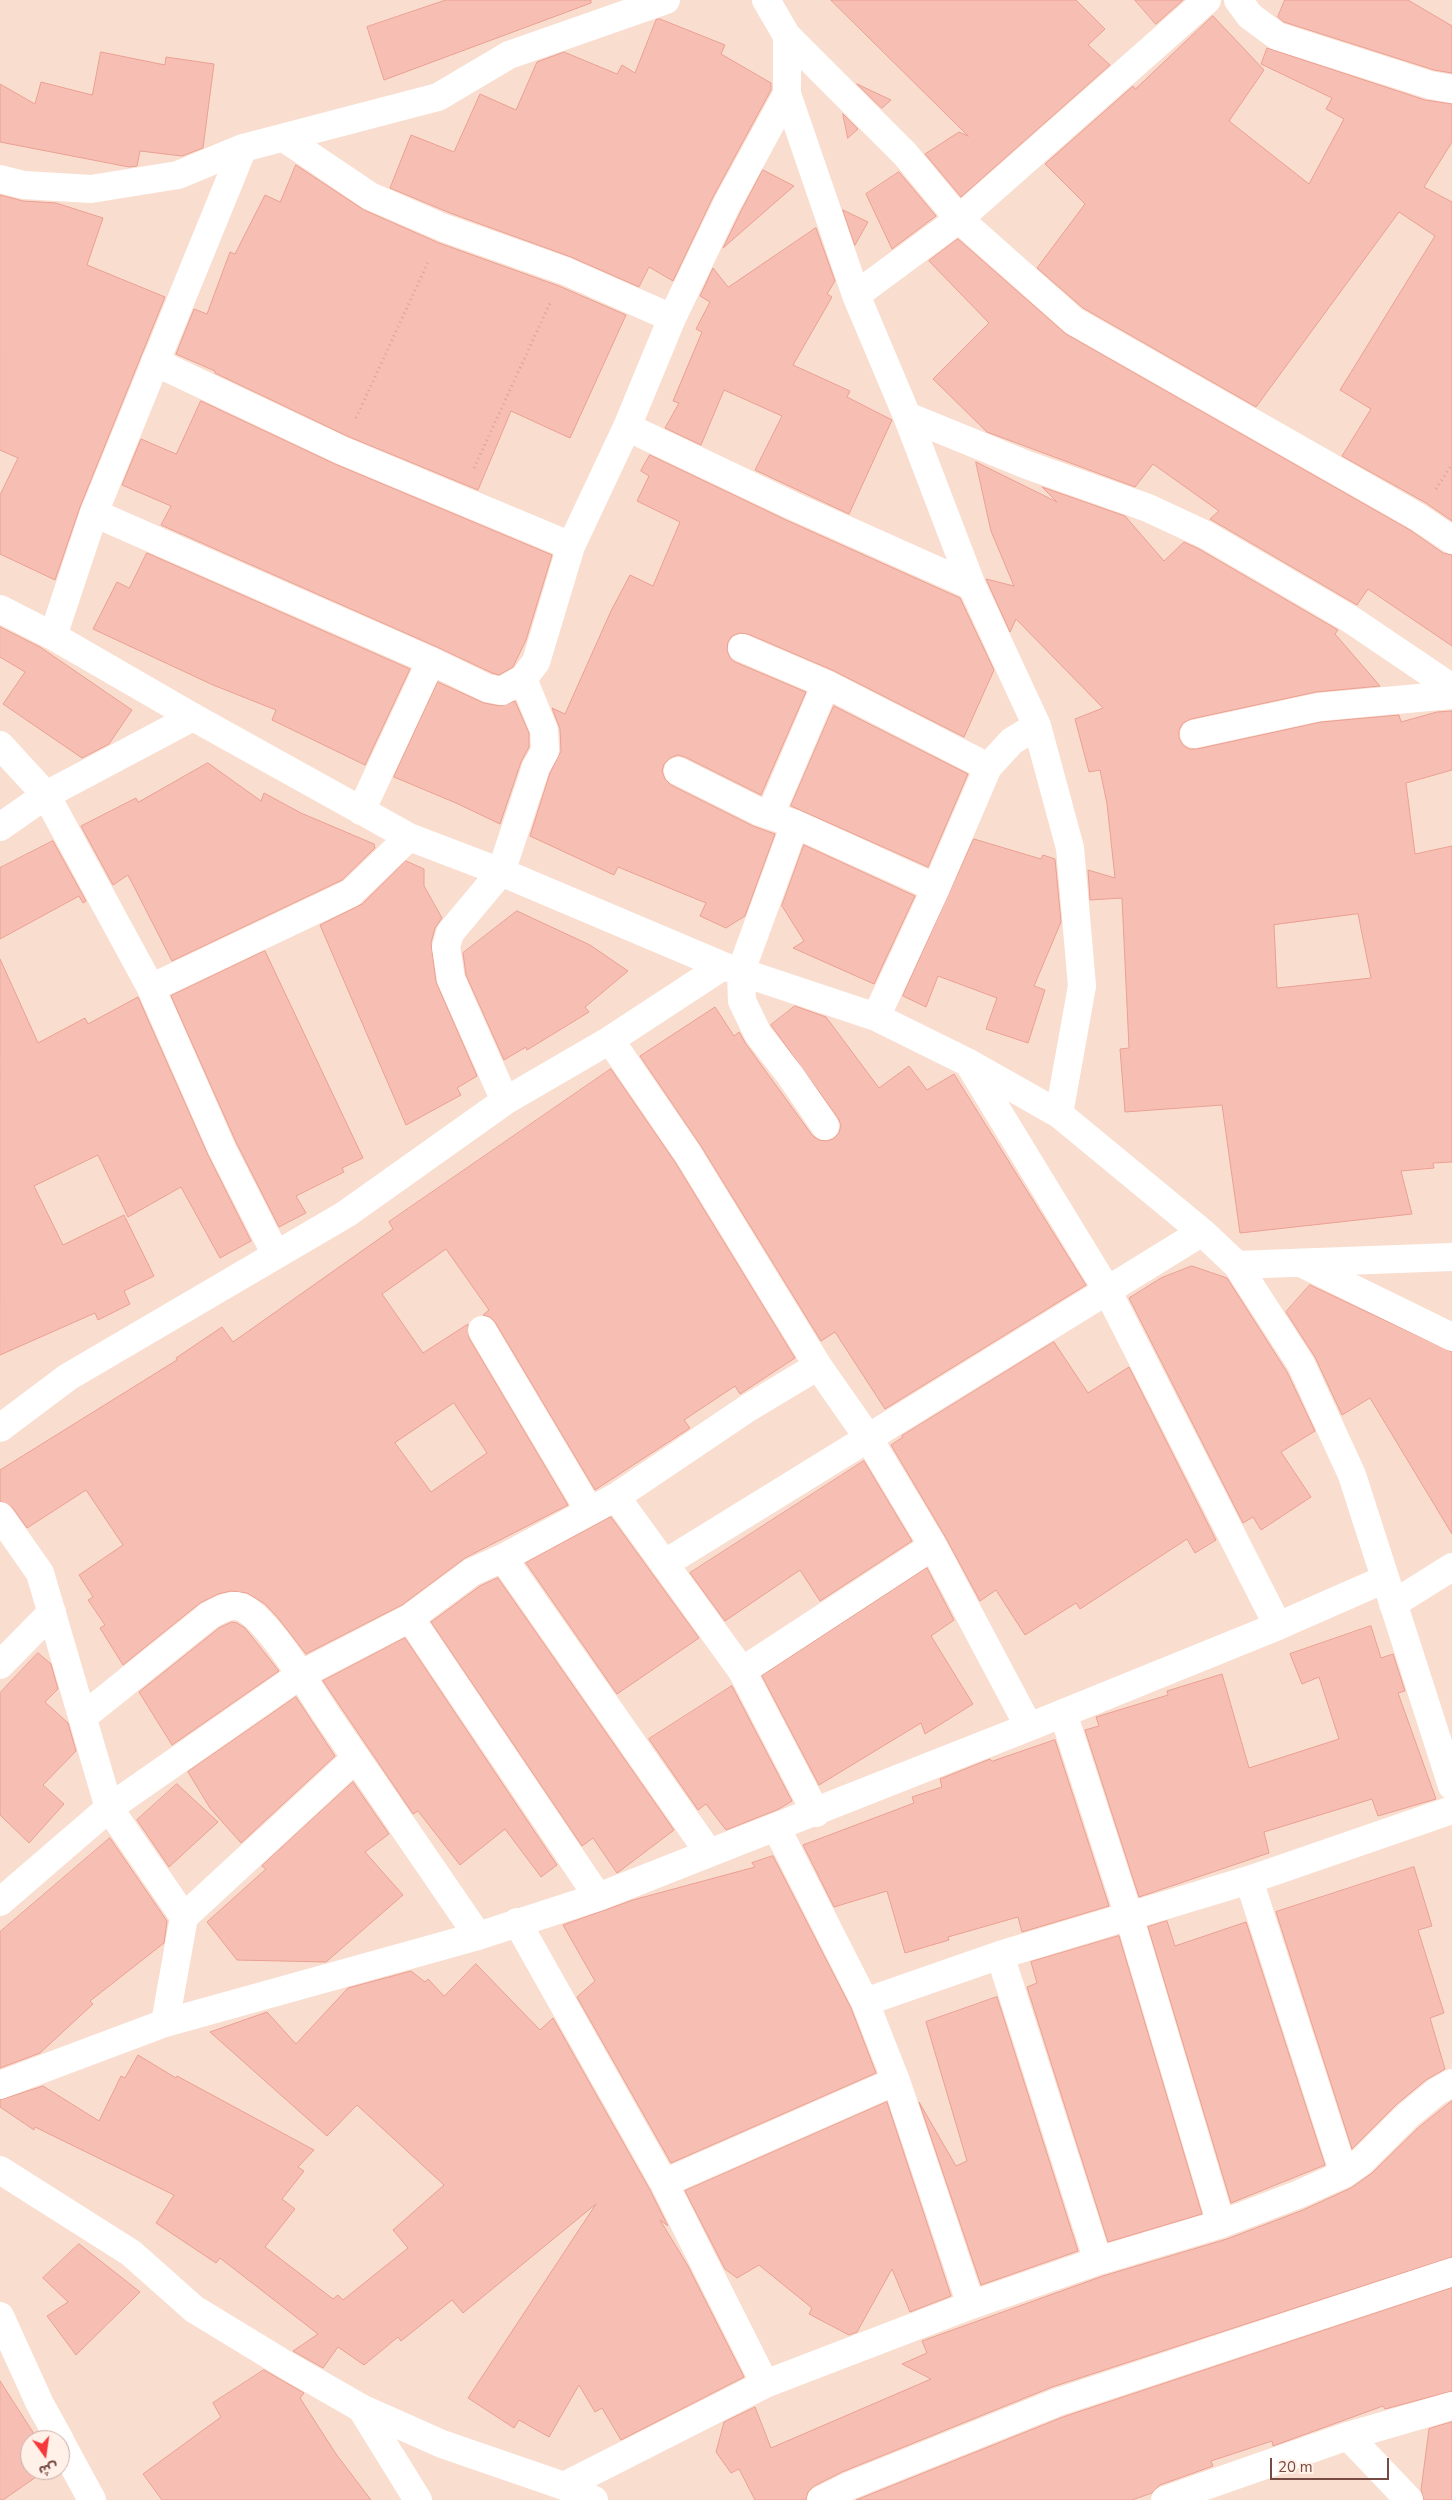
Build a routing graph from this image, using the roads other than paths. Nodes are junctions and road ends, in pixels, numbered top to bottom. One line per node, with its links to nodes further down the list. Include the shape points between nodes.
1 (666, 0): 8 (street, via 509,55 438,97)
2 (766, 0): 5 (street)
3 (1208, 0): 11 (street)
4 (1238, 0): 6 (street, via 1250,16 1277,36 1430,85)
5 (787, 36): 7 (street); 11 (street, via 905,154)
6 (1452, 89)
7 (786, 94): 12 (street); 13 (street, via 727,204)
8 (284, 138): 9 (street); 13 (street, via 370,196 444,228 565,271)
9 (243, 148): 10 (street, via 178,175 91,189 24,185); 14 (street)
10 (0, 179)
11 (959, 219): 12 (street); 18 (street, via 1074,321 1401,507)
12 (856, 296): 15 (street)
13 (672, 318): 16 (street)
14 (155, 362): 17 (street); 19 (street, via 342,450)
15 (907, 416): 20 (street); 27 (street, via 1027,465 1148,508 1206,534 1350,619)
16 (627, 427): 19 (street); 20 (street)
17 (94, 513): 22 (street); 24 (street)
18 (1452, 540)
19 (570, 546): 25 (street, via 536,662)
20 (972, 586): 30 (street)
21 (0, 609): 22 (street)
22 (53, 636): 29 (street)
23 (742, 648): 26 (street)
24 (430, 661): 25 (street, via 487,688 502,691); 36 (street)
25 (524, 679): 40 (street, via 544,730 545,751 536,767)
26 (826, 684): 33 (street); 37 (street)
27 (1452, 688)
28 (1452, 695): 31 (street, via 1319,706)
29 (194, 717): 35 (street); 36 (street)
30 (1037, 726): 33 (street, via 1012,741); 48 (street, via 1070,848 1082,986)
31 (1194, 734)
32 (0, 745): 35 (street)
33 (988, 767): 41 (street)
34 (678, 771): 37 (street)
35 (46, 795): 38 (street); 43 (street)
36 (362, 811): 39 (street)
37 (782, 819): 41 (street); 42 (street)
38 (0, 826)
39 (410, 837): 40 (street); 43 (street, via 351,893)
40 (501, 872): 42 (street); 47 (street, via 450,933 446,947 451,979)
41 (936, 888): 44 (street)
42 (732, 969): 44 (street); 45 (street); 49 (street, via 742,1001 758,1034)
43 (151, 988): 51 (street, via 222,1149)
44 (876, 1017): 46 (street)
45 (610, 1040): 47 (street); 58 (street, via 688,1154)
46 (967, 1062): 48 (street); 55 (street)
47 (505, 1101): 51 (street, via 346,1214)
48 (1059, 1114): 50 (street)
49 (825, 1126)
50 (1202, 1232): 54 (street); 55 (street)
51 (276, 1255): 59 (street, via 68,1377)
52 (1452, 1257): 53 (street)
53 (1301, 1263): 54 (street); 57 (street)
54 (1238, 1265): 68 (street, via 1301,1364 1329,1424 1352,1476)
55 (1107, 1290): 60 (street); 71 (street)
56 (482, 1330): 62 (street)
57 (1452, 1337)
58 (818, 1366): 60 (street); 61 (street)
59 (0, 1428)
60 (869, 1439): 64 (street); 66 (street)
61 (616, 1497): 62 (street); 66 (street)
62 (589, 1510): 65 (street)
63 (0, 1516): 69 (street, via 40,1573)
64 (934, 1546): 73 (street); 77 (street)
65 (503, 1558): 70 (street, via 472,1572); 84 (street)
66 (664, 1564): 73 (street)
67 (1452, 1567): 68 (street)
68 (1389, 1591): 71 (street); 79 (street)
69 (52, 1612): 72 (street); 76 (street)
70 (410, 1618): 74 (street); 86 (street)
71 (1278, 1626): 75 (street)
72 (0, 1665)
73 (742, 1671): 82 (street)
74 (300, 1675): 76 (street, via 260,1620 237,1606 226,1607 210,1615); 78 (street); 80 (street)
75 (1062, 1713): 77 (street); 88 (street)
76 (84, 1716): 80 (street)
77 (1029, 1727): 82 (street)
78 (356, 1758): 89 (street); 91 (street)
79 (1452, 1786)
80 (109, 1808): 87 (street); 89 (street)
81 (1452, 1810): 85 (street)
82 (816, 1813): 83 (street)
83 (776, 1827): 84 (street); 93 (street)
84 (709, 1853): 86 (street)
85 (1249, 1880): 88 (street); 99 (street)
86 (598, 1897): 90 (street)
87 (0, 1902)
88 (1129, 1916): 92 (street); 101 (street)
89 (184, 1917): 94 (street)
90 (517, 1922): 91 (street); 100 (street)
91 (478, 1936): 94 (street)
92 (1000, 1955): 93 (street); 102 (street)
93 (865, 2002): 95 (street)
94 (165, 2022): 97 (street)
95 (896, 2081): 100 (street); 104 (street)
96 (1452, 2083): 99 (street, via 1406,2116 1361,2162)
97 (0, 2085)
98 (0, 2170): 108 (street, via 132,2253 194,2309)
99 (1344, 2174): 101 (street)
100 (664, 2183): 106 (street)
101 (1221, 2224): 102 (street)
102 (1098, 2261): 104 (street)
103 (1452, 2272): 116 (street, via 1058,2402)
104 (971, 2305): 106 (street)
105 (0, 2316): 109 (street)
106 (765, 2384): 112 (street)
107 (1452, 2406): 110 (street)
108 (361, 2408): 112 (street, via 442,2444); 114 (street)
109 (54, 2430)
110 (1348, 2436): 117 (street); 118 (street)
111 (70, 2459): 113 (street)
112 (564, 2486): 115 (street)
113 (92, 2500)
114 (418, 2500)
115 (594, 2500)
116 (820, 2500)
117 (1165, 2500)
118 (1409, 2500)

